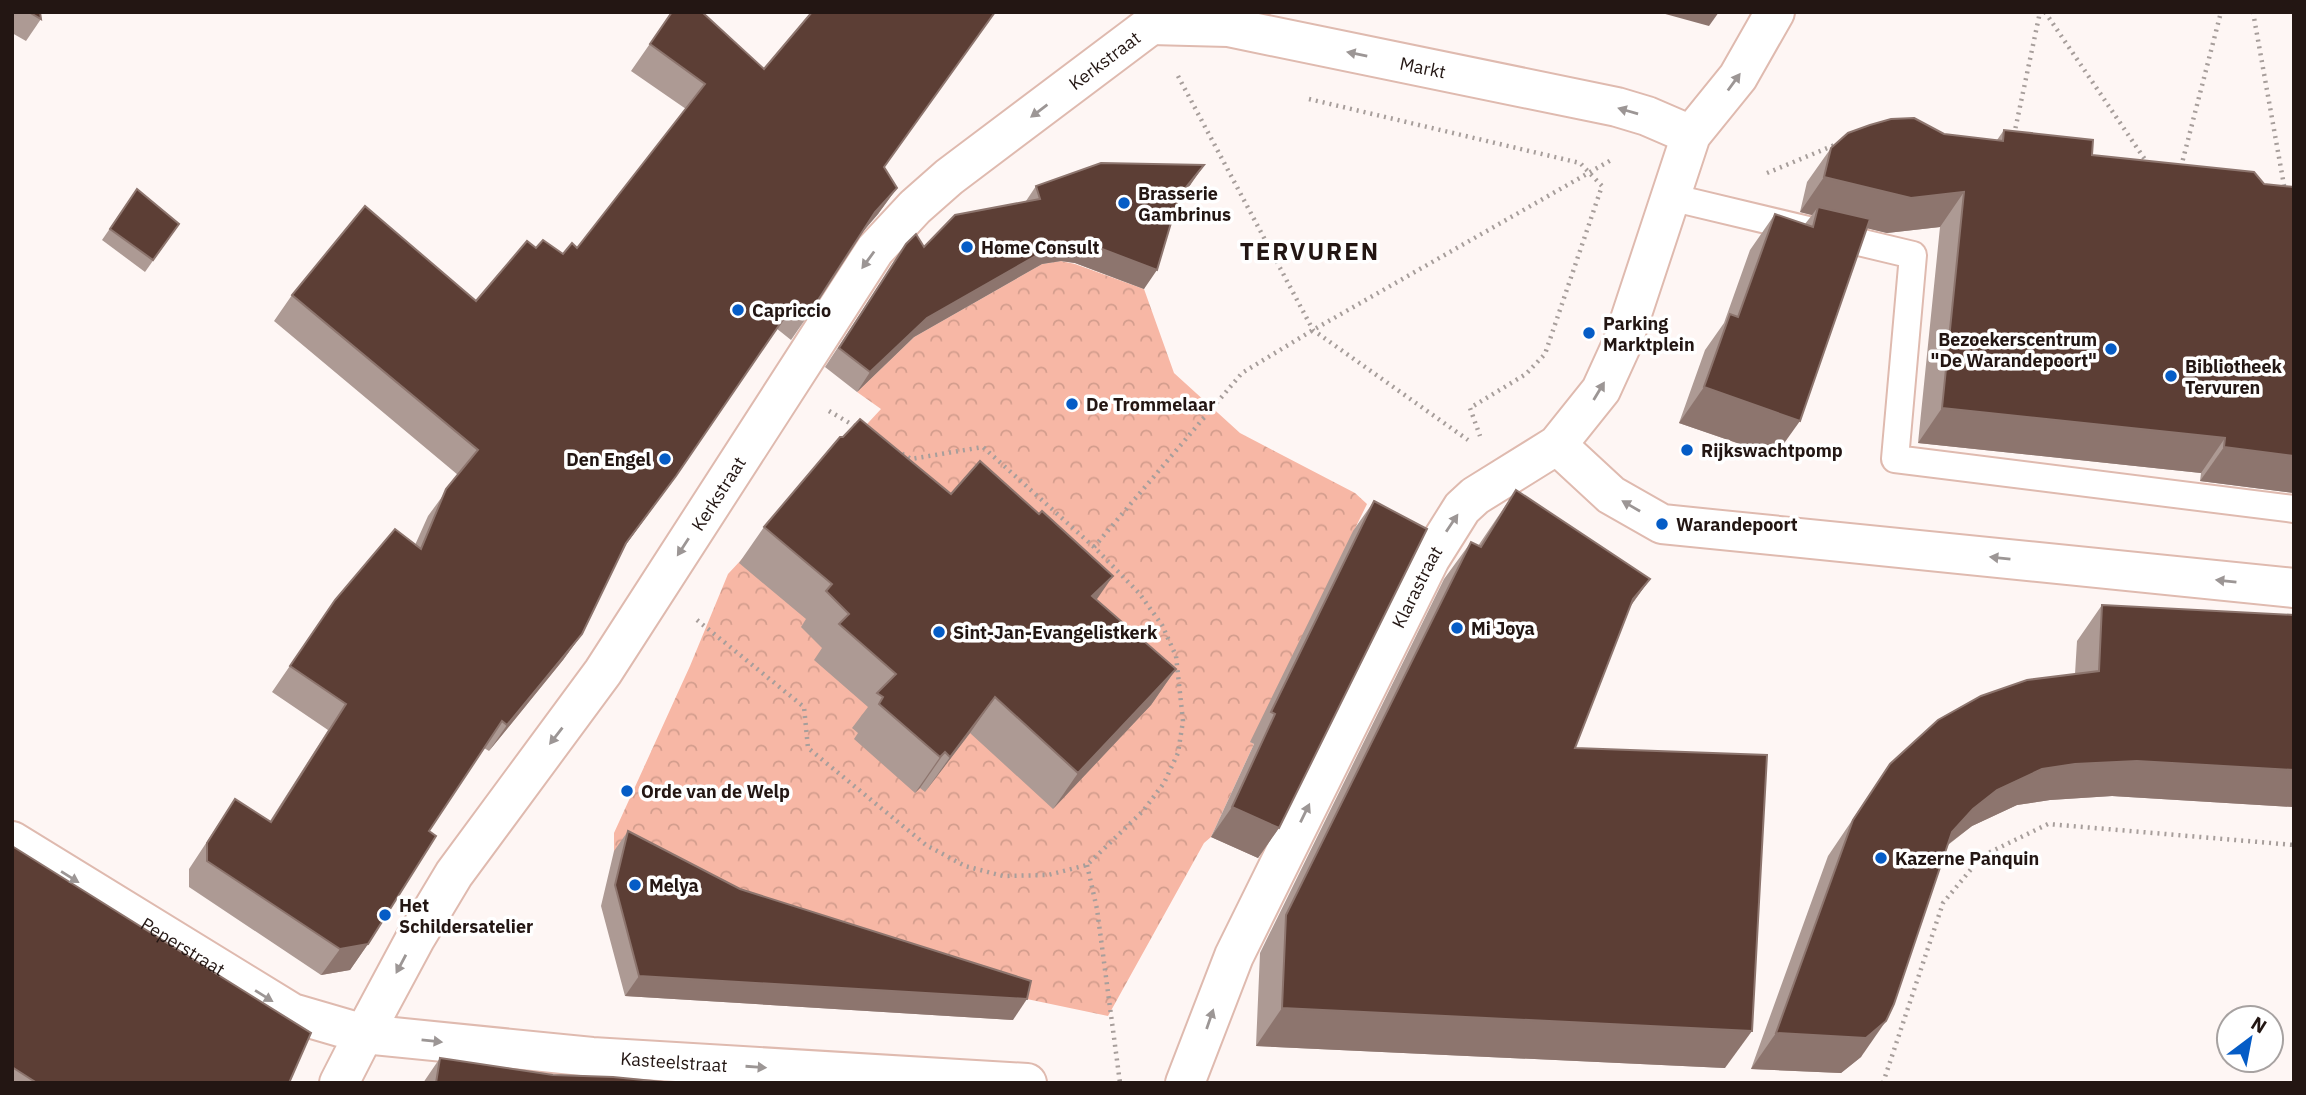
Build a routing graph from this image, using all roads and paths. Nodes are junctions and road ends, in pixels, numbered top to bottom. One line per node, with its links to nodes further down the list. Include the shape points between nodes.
1 (1775, 12): 7 (street, one-way to 1, via 1738,77)
2 (2043, 12): 8 (path); 11 (path)
3 (2221, 12): 13 (path)
4 (2253, 12): 16 (path)
5 (1147, 18): 7 (street, Markt, one-way to 5, via 1616,107 1228,27); 17 (path); 18 (street, Kerkstraat, one-way to 18, via 915,207 869,258)
6 (1307, 98): 12 (path, via 1580,163)
7 (1691, 135): 15 (street, Klarastraat)
8 (2013, 141)
9 (1838, 143): 14 (path)
10 (1623, 153): 12 (path)
11 (2150, 167)
12 (1590, 172): 17 (path); 20 (path, via 1602,186 1545,354 1527,374 1470,408)
13 (2179, 173)
14 (1756, 177)
15 (1670, 197): 22 (street, Klarastraat, one-way to 15, via 1601,390 1611,369); 24 (lane, via 1913,255 1895,459)
16 (2286, 197)
17 (1313, 330): 21 (path); 25 (path, via 1242,373)
18 (786, 387): 19 (path); 26 (street, Kerkstraat, one-way to 26)
19 (868, 434)
20 (1482, 442)
21 (1475, 445)
22 (1557, 445): 27 (street, one-way to 22, via 1662,524 1611,495); 35 (street, Klarastraat, one-way to 22, via 1234,956 1430,559 1462,508 1475,496)
23 (890, 447): 25 (path, via 911,459 983,447)
24 (2294, 509)
25 (1094, 547): 30 (path, via 1139,593 1162,625 1176,656 1183,722 1178,753 1164,783 1143,811)
26 (657, 588): 30 (path, via 804,707 808,748 926,845 965,866 1003,876 1048,875); 31 (street, Kerkstraat, one-way to 31, via 603,672 454,874)
27 (2294, 588)
28 (12, 841): 31 (street, Peperstraat, one-way to 31, via 292,1013)
29 (2294, 845): 36 (path, via 2048,824 1982,856 1943,903)
30 (1087, 865): 34 (path)
31 (364, 1034): 32 (street, Kerkstraat); 33 (street, Kasteelstraat, one-way to 33, via 592,1057)
32 (339, 1083)
33 (1027, 1083)
34 (1120, 1083)
35 (1185, 1083)
36 (1883, 1083)

